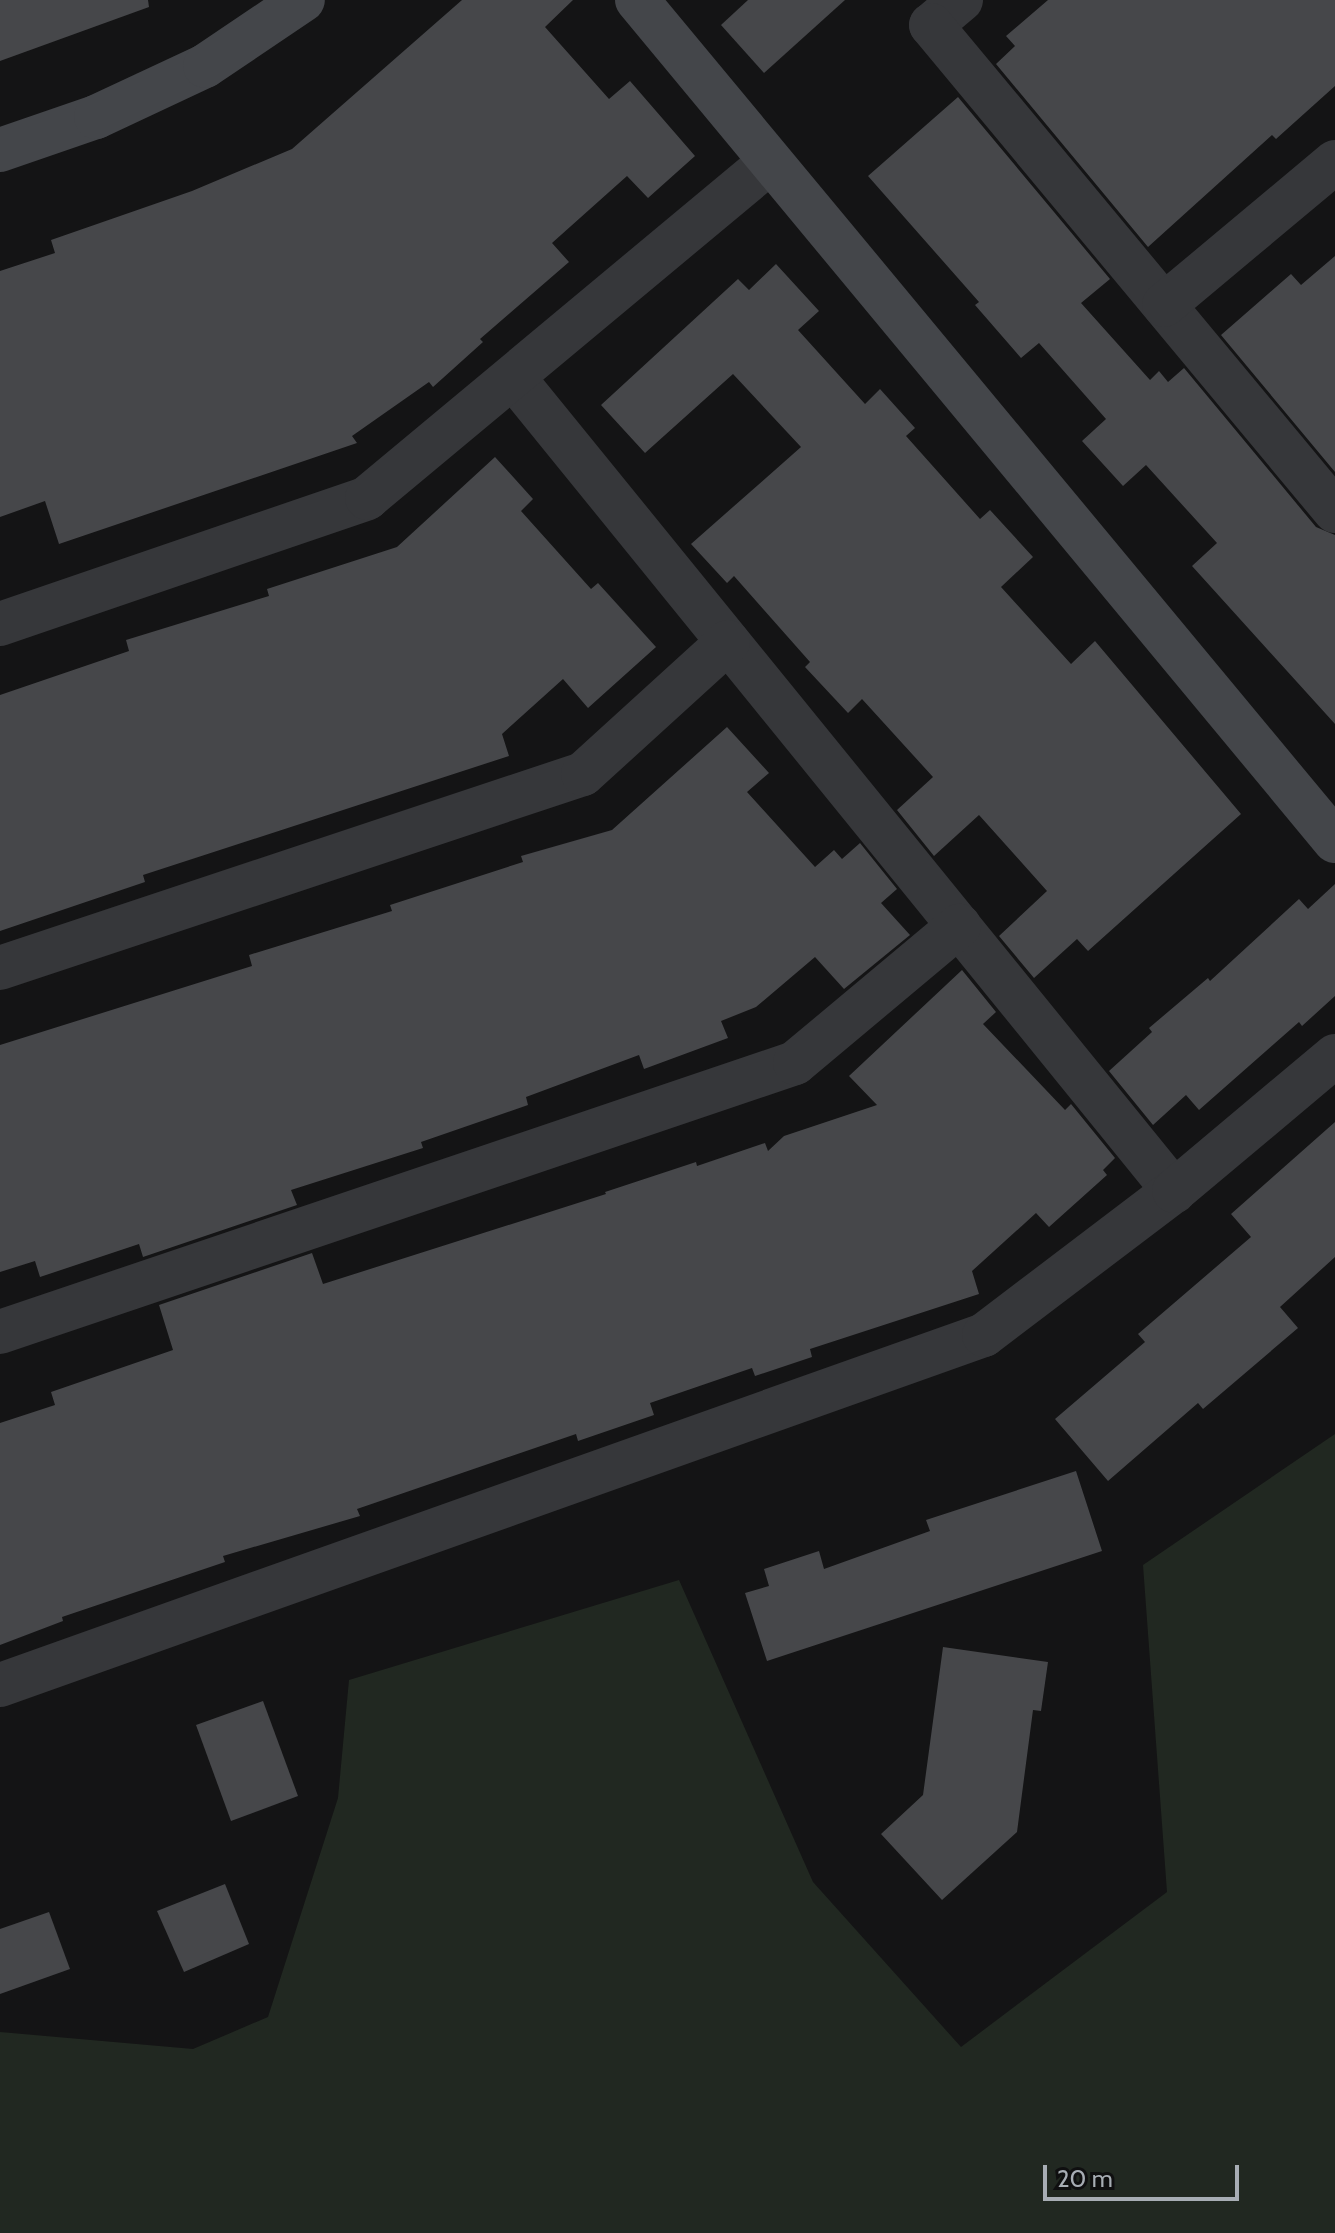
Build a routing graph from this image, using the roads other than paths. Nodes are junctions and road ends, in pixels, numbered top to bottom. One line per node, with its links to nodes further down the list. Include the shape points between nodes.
1 (303, 0): 4 (street, via 205,66 96,117)
2 (637, 0): 5 (street)
3 (961, 0): 7 (street, via 931,25)
4 (0, 150)
5 (770, 162): 8 (street); 12 (street)
6 (1335, 162): 7 (street)
7 (1164, 305): 9 (street)
8 (513, 377): 10 (street, via 367,498); 11 (street)
9 (1335, 511)
10 (0, 624)
11 (728, 642): 13 (street); 14 (street, via 583,774)
12 (1335, 841)
13 (959, 926): 16 (street); 17 (street, via 795,1063)
14 (0, 968)
15 (1335, 1056): 16 (street)
16 (1174, 1191): 18 (street, via 984,1335)
17 (0, 1332)
18 (0, 1685)

